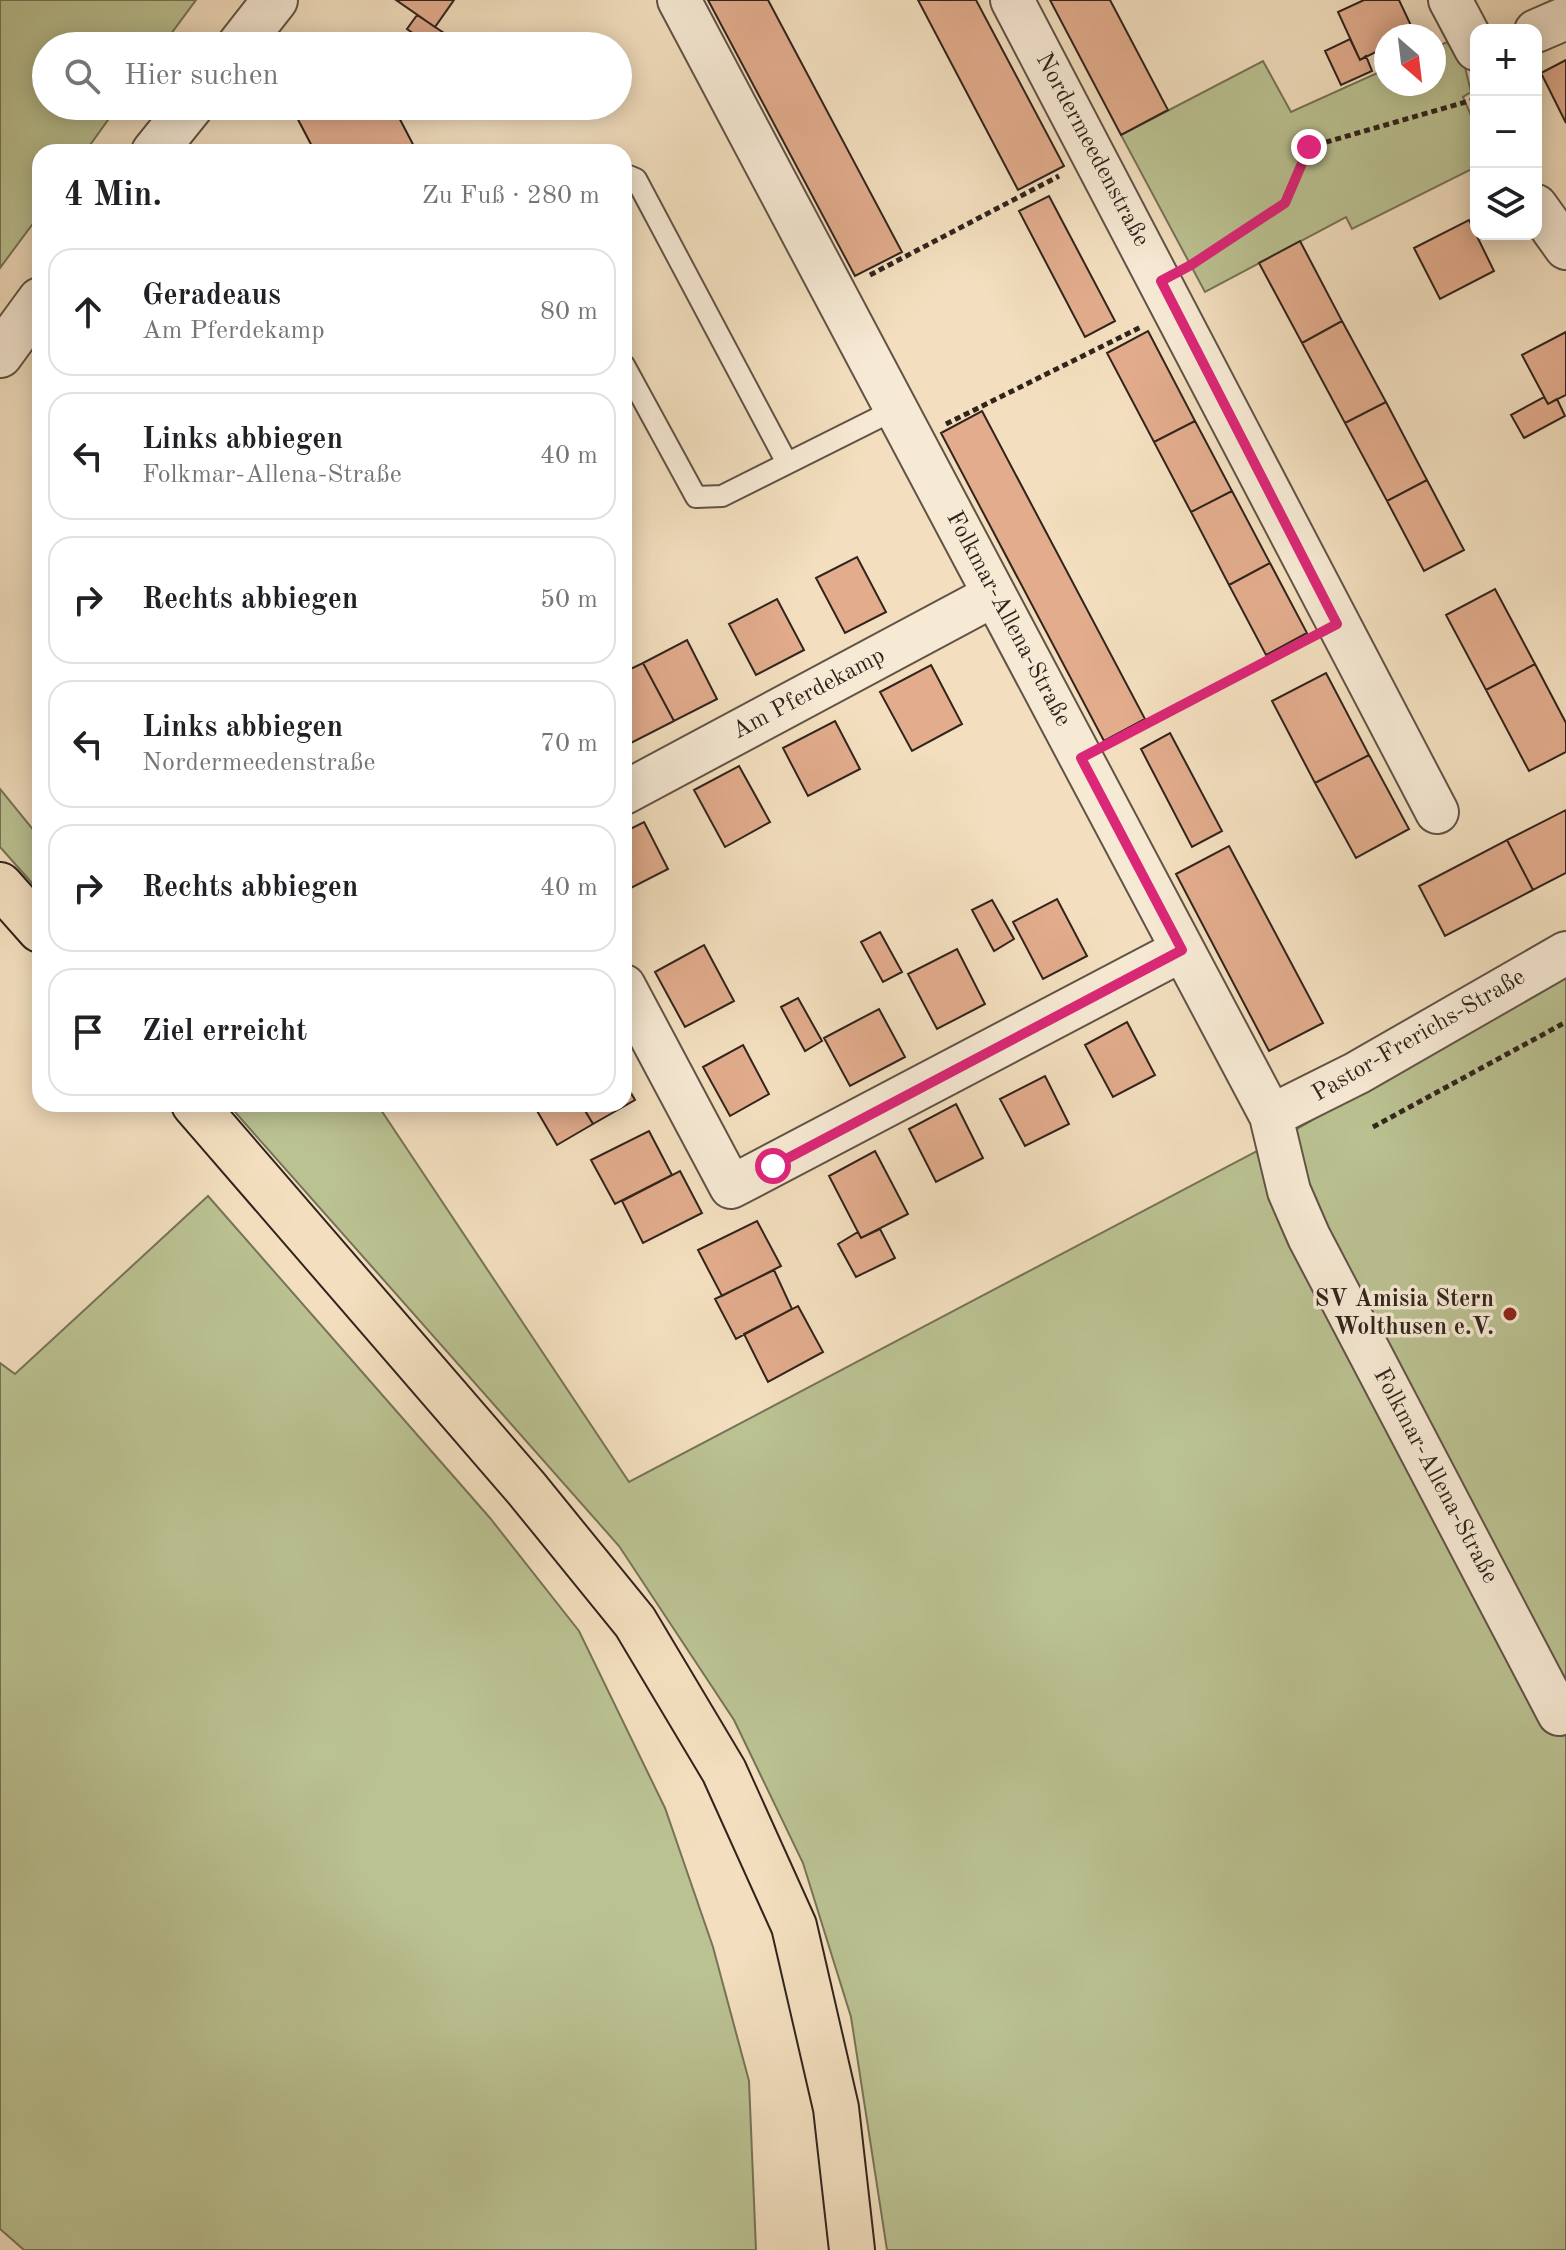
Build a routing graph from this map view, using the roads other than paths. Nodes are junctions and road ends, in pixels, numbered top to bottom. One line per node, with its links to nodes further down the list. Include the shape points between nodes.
1 (275, 0): 7 (street)
2 (679, 0): 17 (street, Folkmar-Allena-Straße)
3 (1012, 0): 21 (street, Nordermeedenstraße)
4 (1450, 0): 8 (street)
5 (1566, 18): 6 (street)
6 (1542, 28)
7 (250, 32)
8 (1470, 38)
9 (180, 120): 10 (street)
10 (160, 144)
11 (632, 177): 18 (lane)
12 (1542, 214): 13 (street)
13 (1566, 248)
14 (32, 311): 15 (street)
15 (0, 355)
16 (632, 380): 18 (lane, via 696,497 722,496)
17 (904, 425): 18 (lane); 19 (street, Folkmar-Allena-Straße)
18 (787, 463)
19 (994, 595): 20 (street, Am Pferdekamp); 24 (street, Folkmar-Allena-Straße)
20 (632, 789)
21 (1437, 812)
22 (0, 885): 23 (highway)
23 (32, 921)
24 (1182, 950): 26 (street, via 731,1187); 28 (street, Folkmar-Allena-Straße)
25 (1566, 953): 28 (street, Pastor-Frerichs-Straße)
26 (632, 1001)
27 (201, 1112): 30 (highway, via 635,1622 724,1771 794,1926 836,2108)
28 (1271, 1116): 29 (street, Folkmar-Allena-Straße, via 1289,1191 1309,1237)
29 (1559, 1714)
30 (852, 2250)

